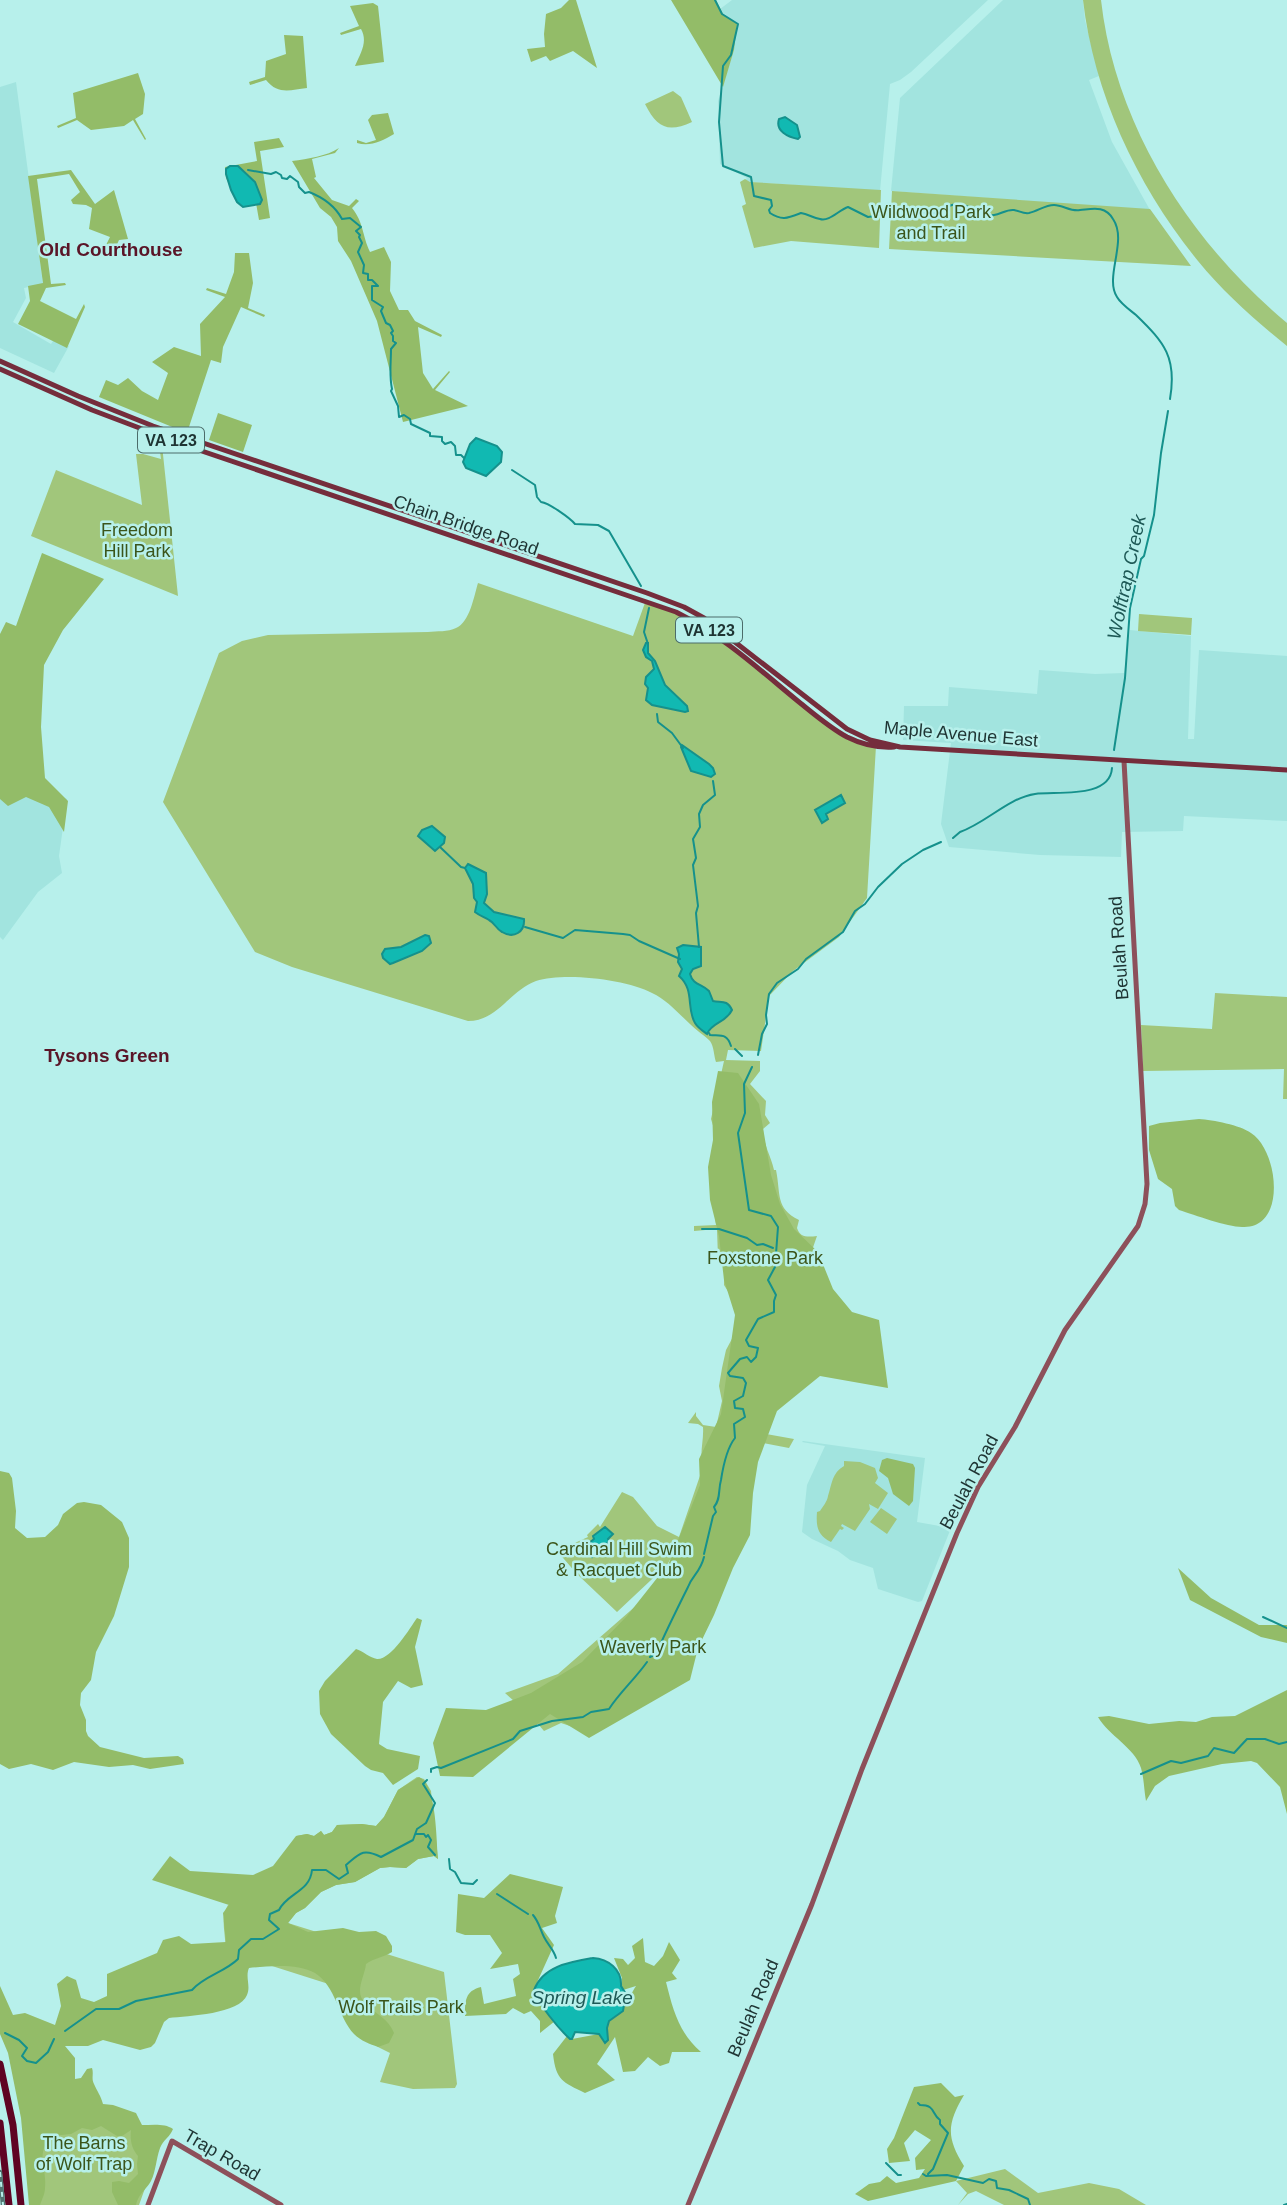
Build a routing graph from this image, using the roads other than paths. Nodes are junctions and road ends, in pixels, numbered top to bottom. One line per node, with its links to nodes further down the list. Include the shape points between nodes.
1 (0, 361): 3 (main road, Chain Bridge Road / VA 123, via 153,426)
2 (0, 369): 4 (main road, Chain Bridge Road / VA 123, via 164,437 674,611 714,635 841,733 873,746)
3 (677, 604): 4 (main road, Maple Avenue East / VA 123, via 715,626 847,729)
4 (899, 747): 5 (main road, Maple Avenue East / VA 123)
5 (1124, 761): 6 (main road, Maple Avenue East / VA 123); 13 (main road, Beulah Road, via 1145,1204 1134,1234 1072,1319 972,1499)
6 (1287, 770)
7 (0, 2064): 10 (highway)
8 (0, 2123): 9 (highway)
9 (9, 2205)
10 (23, 2205)
11 (148, 2205): 12 (main road, Trap Road, via 172,2141)
12 (281, 2205)
13 (688, 2205)

